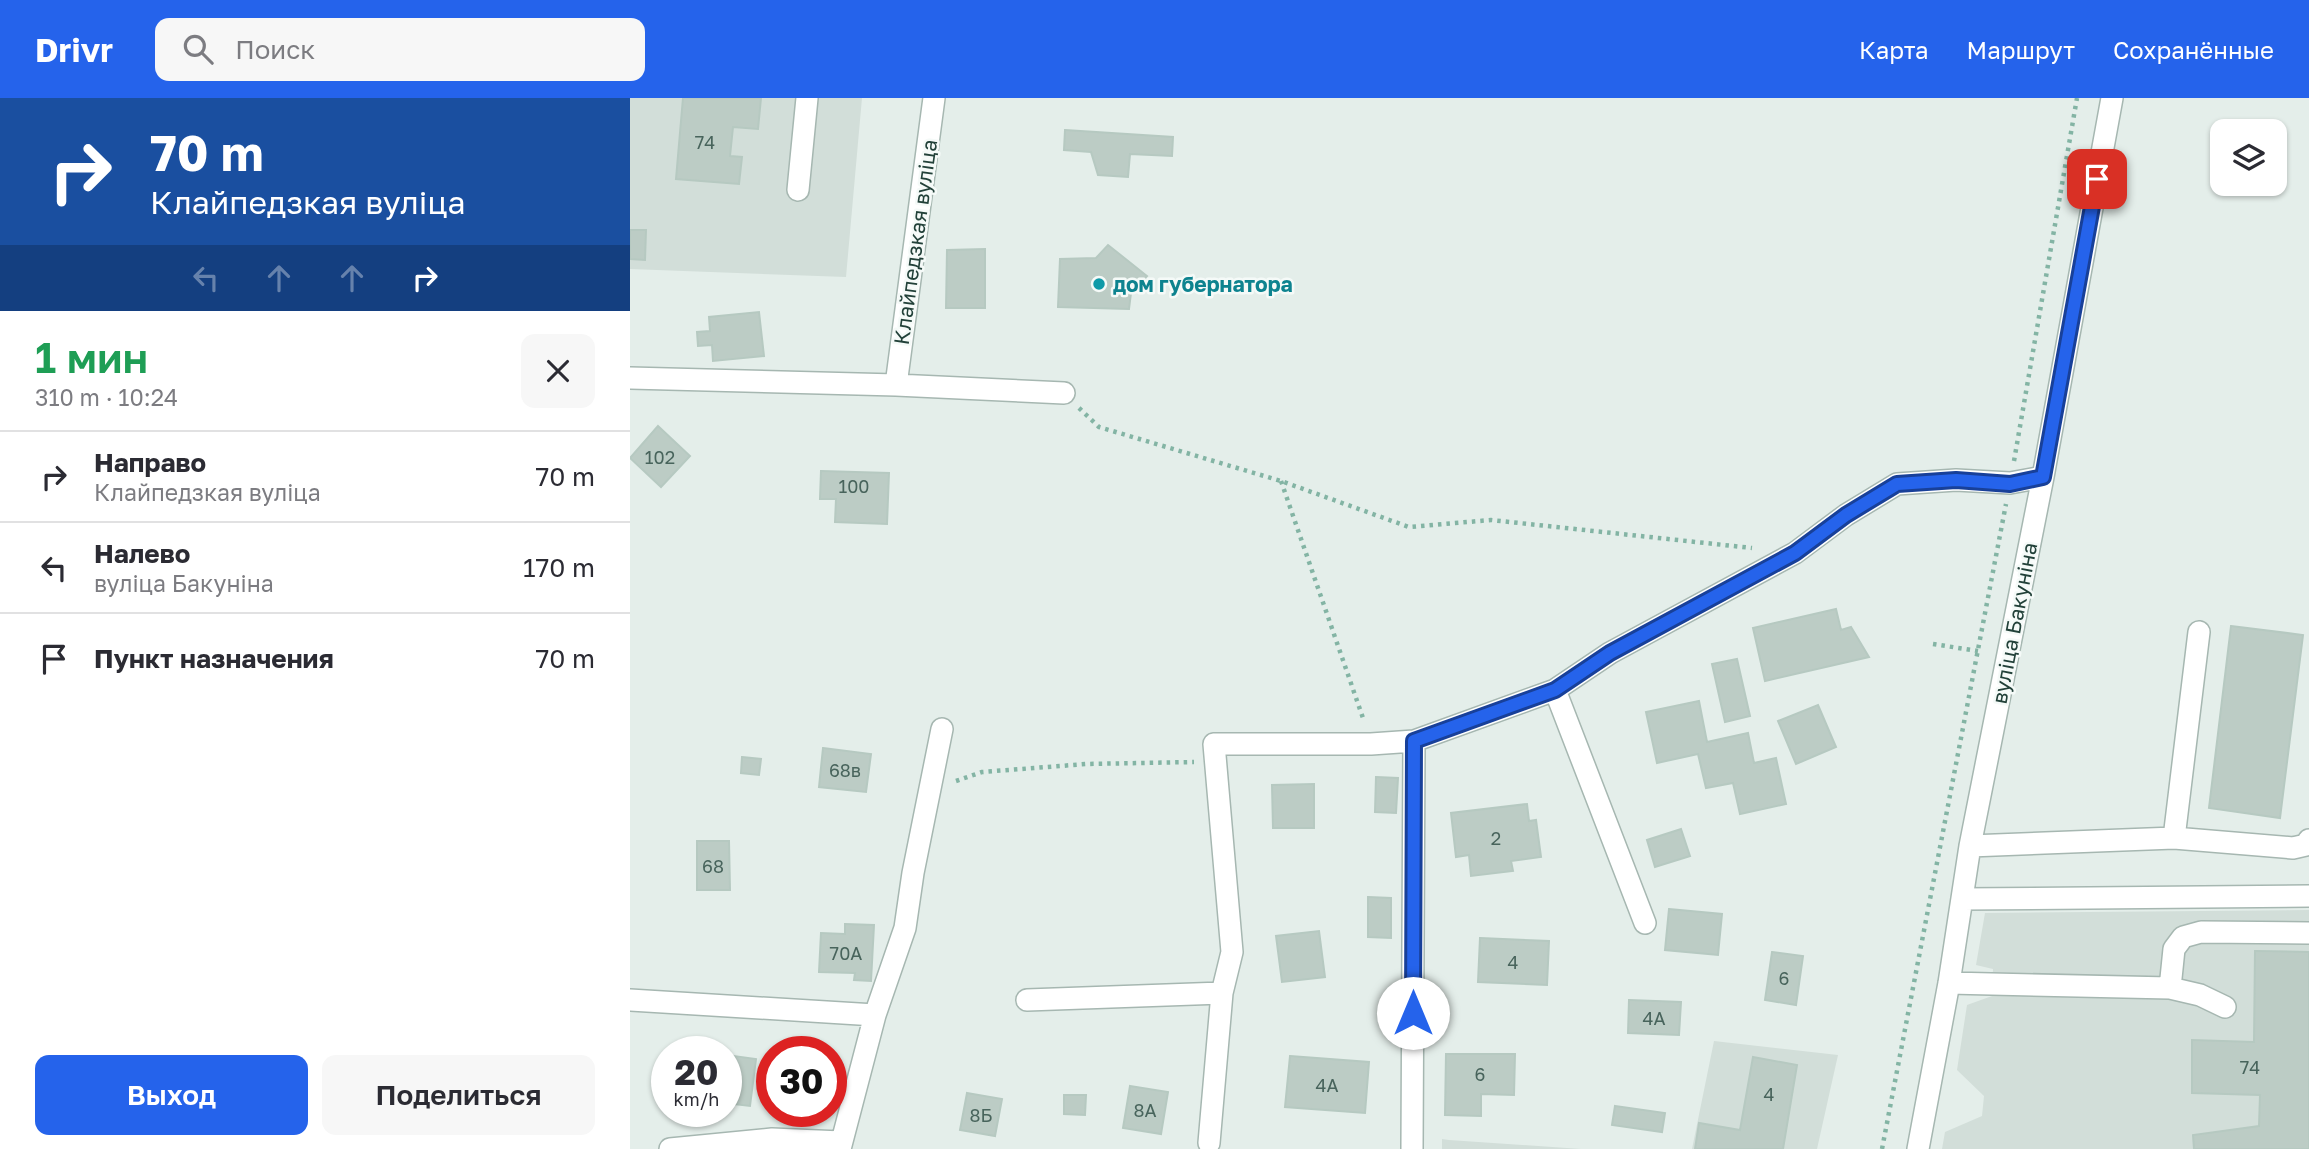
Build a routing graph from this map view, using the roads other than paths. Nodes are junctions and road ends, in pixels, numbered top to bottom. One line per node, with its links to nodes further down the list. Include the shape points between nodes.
1 (807, 98): 4 (street)
2 (934, 98): 6 (street, Клайпедзкая вуліца)
3 (2112, 98): 8 (street, вуліца Бакуніна)
4 (798, 190)
5 (630, 378): 6 (street)
6 (896, 385): 7 (street)
7 (1064, 393)
8 (2043, 477): 10 (street, via 2010,484 1956,480 1897,484 1795,553 1610,653); 15 (street, вуліца Бакуніна)
9 (2199, 632): 13 (street)
10 (1555, 690): 12 (street); 18 (street)
11 (942, 729): 26 (street, via 905,928)
12 (1414, 741): 22 (street, via 1214,744 1232,952); 30 (street)
13 (2174, 838): 14 (street, via 2293,848); 15 (street)
14 (2309, 841)
15 (1970, 846): 17 (street, вуліца Бакуніна)
16 (2309, 896): 17 (street)
17 (1962, 899): 20 (street, вуліца Бакуніна)
18 (1645, 923)
19 (2309, 933): 21 (street, via 2201,932 2183,937 2174,949)
20 (1949, 983): 21 (street); 31 (street, вуліца Бакуніна)
21 (2170, 988): 25 (street)
22 (1222, 993): 24 (street); 27 (street)
23 (630, 1000): 26 (street)
24 (1027, 1000)
25 (2225, 1007)
26 (875, 1015): 28 (street)
27 (1209, 1143)
28 (841, 1146): 29 (street, via 772,1139)
29 (670, 1149)
30 (1412, 1149)
31 (1918, 1149)

